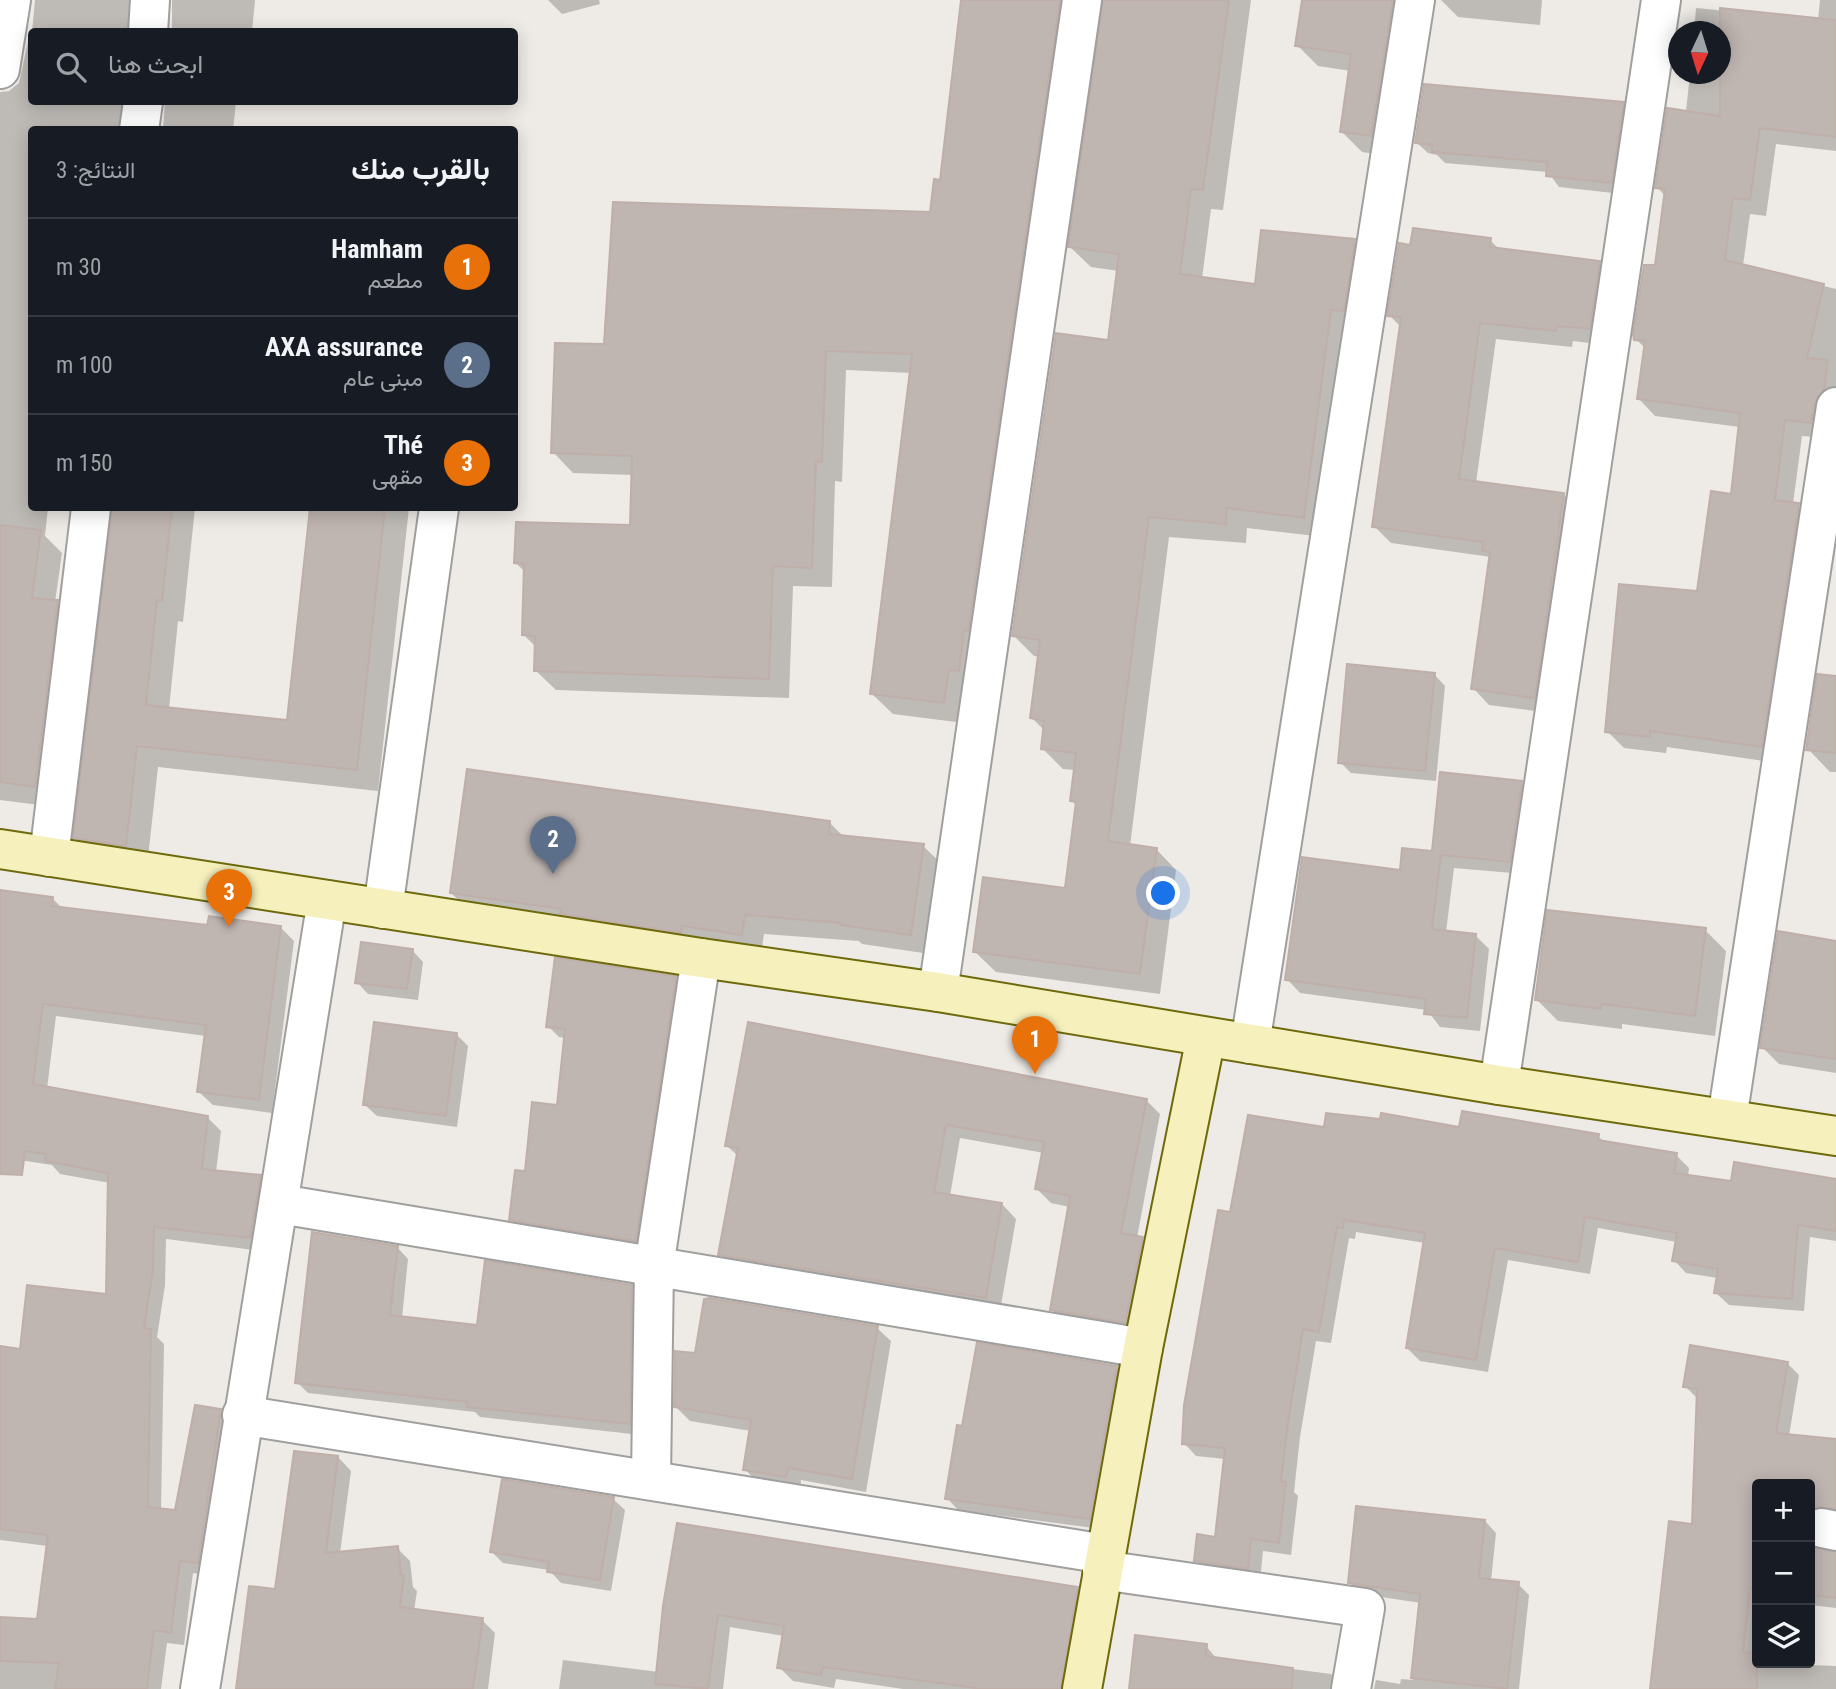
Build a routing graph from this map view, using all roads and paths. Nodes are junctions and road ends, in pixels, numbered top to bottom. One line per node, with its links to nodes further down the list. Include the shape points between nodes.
1 (11, 0): 7 (street)
2 (150, 0): 6 (street)
3 (1082, 0): 18 (street)
4 (1415, 0): 20 (street)
5 (1661, 0): 21 (street)
6 (148, 28)
7 (0, 69)
8 (143, 105): 9 (street)
9 (140, 126)
10 (1836, 407): 22 (street)
11 (91, 511): 14 (street)
12 (439, 511): 16 (street)
13 (0, 849): 14 (main road)
14 (49, 857): 15 (main road)
15 (327, 900): 16 (main road); 24 (street)
16 (383, 909): 17 (main road)
17 (701, 958): 18 (main road); 25 (street)
18 (938, 992): 19 (main road)
19 (1206, 1037): 20 (main road); 26 (main road)
20 (1250, 1044): 21 (main road)
21 (1499, 1085): 22 (main road)
22 (1727, 1119): 23 (main road)
23 (1836, 1136)
24 (280, 1204): 25 (street); 27 (street)
25 (654, 1267): 26 (street); 28 (street)
26 (1143, 1348): 29 (main road)
27 (242, 1415): 28 (street); 30 (street)
28 (651, 1479): 29 (street)
29 (1103, 1562): 31 (main road); 32 (street, via 1365,1608)
30 (200, 1689)
31 (1082, 1689)
32 (1350, 1689)

